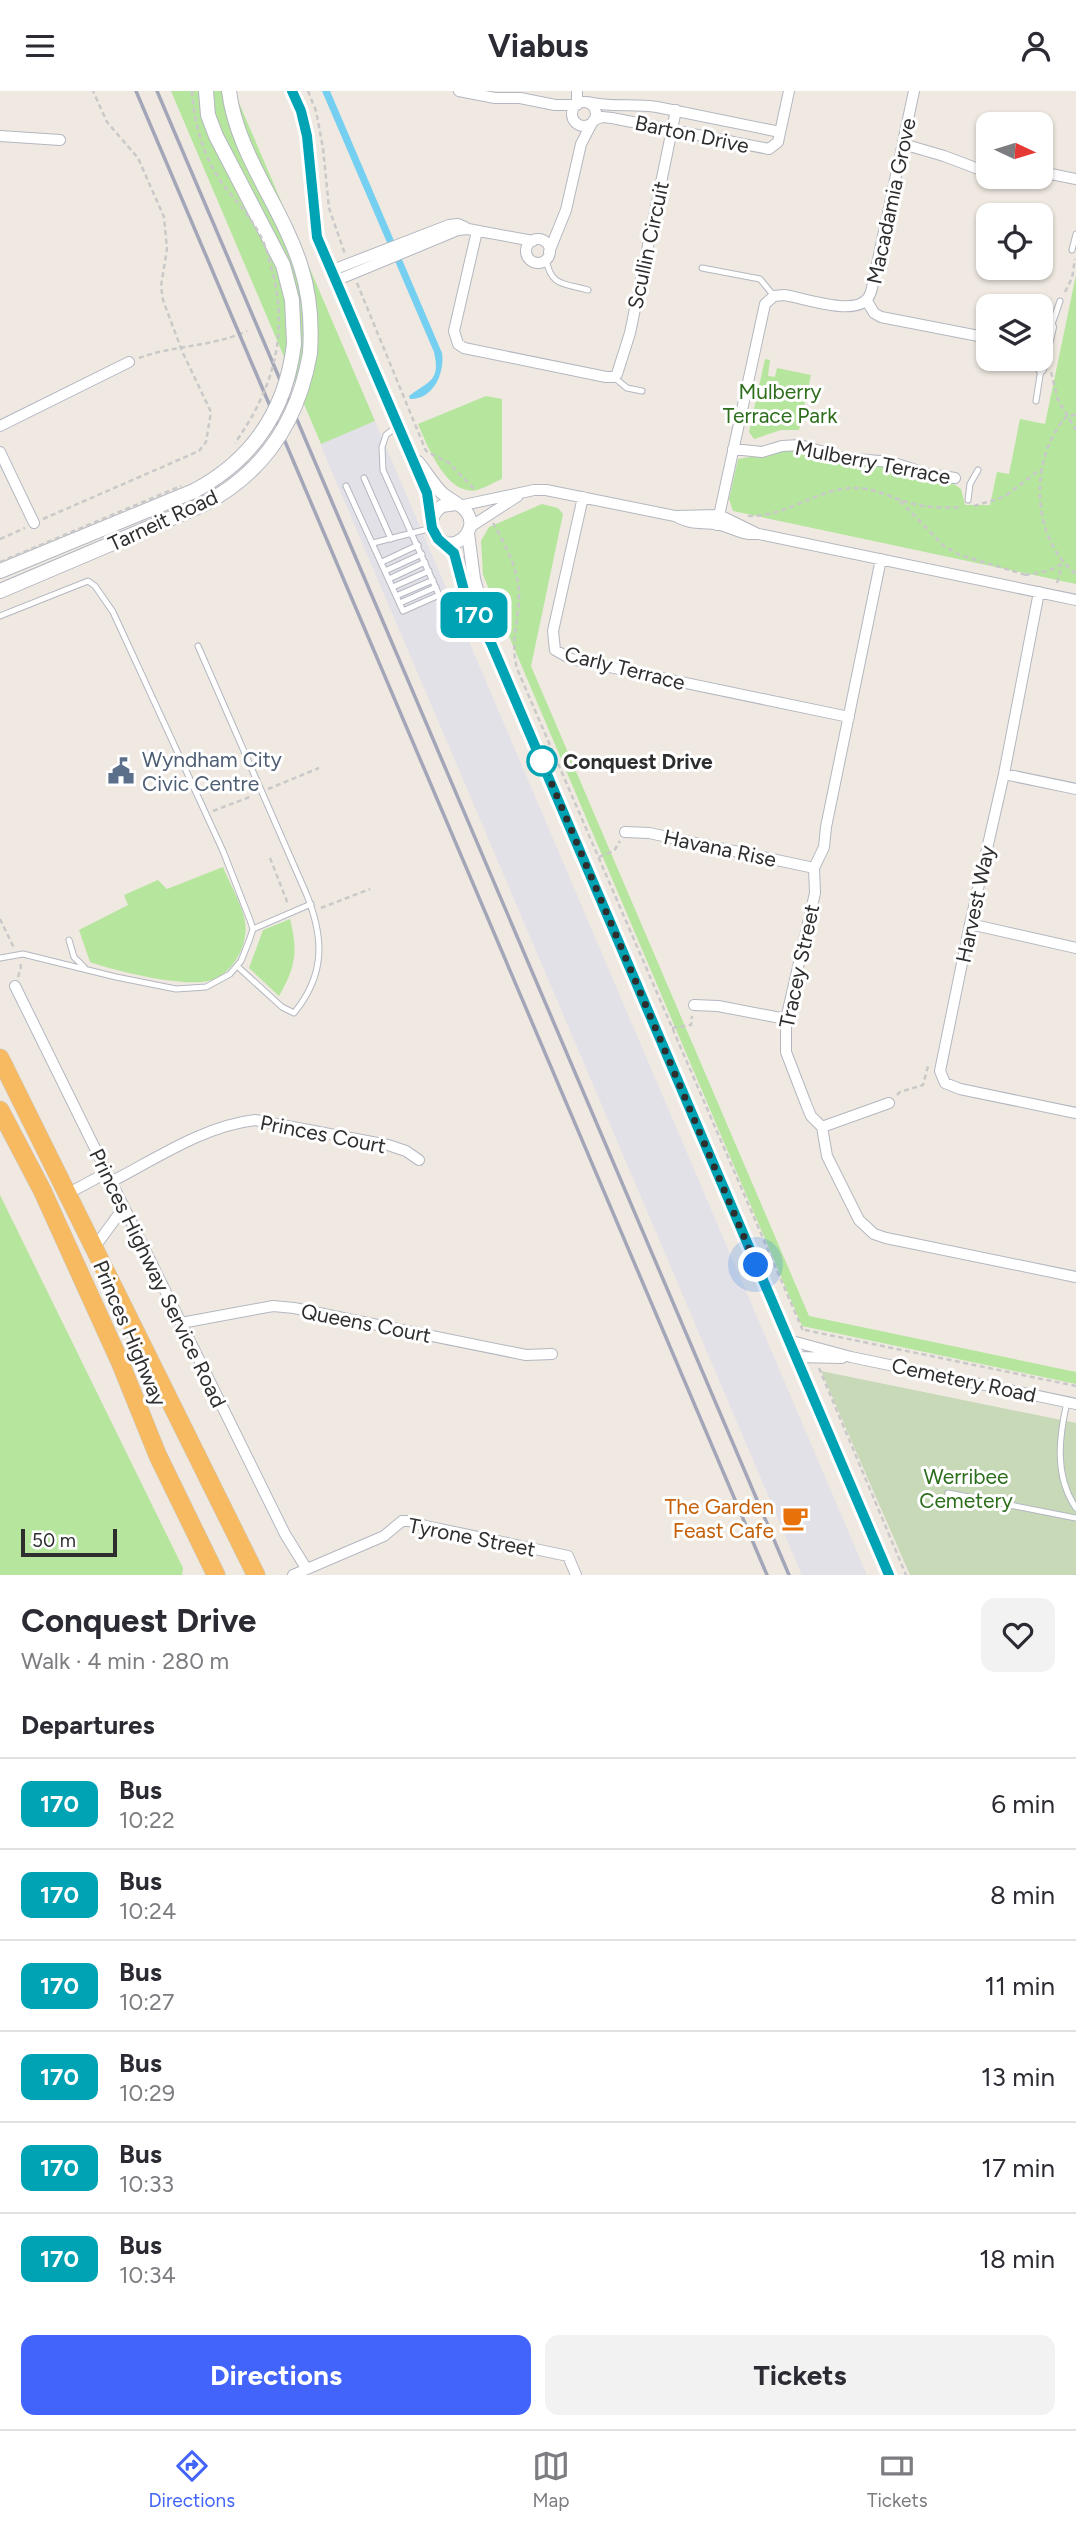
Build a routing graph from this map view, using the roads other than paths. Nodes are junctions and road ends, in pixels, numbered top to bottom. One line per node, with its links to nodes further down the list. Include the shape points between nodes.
1 (206, 91): 67 (main road, Tarneit Road, bridge, via 216,136 288,281 294,344 282,398 263,432 235,463)
2 (229, 91): 73 (main road, Tarneit Road, bridge, via 240,137 300,265 310,307 310,353 299,400 280,437 231,487 200,506)
3 (292, 91): 28 (street, via 307,136 317,237)
4 (459, 91): 7 (street, via 495,99)
5 (789, 91): 11 (street, Barton Drive)
6 (914, 91): 15 (street, Macadamia Grove)
7 (579, 104): 8 (street, Barton Drive, via 639,104); 9 (street, via 596,110); 9 (street, Barton Drive, via 584,126); 14 (street)
8 (676, 110): 10 (street, Scullin Circuit); 11 (street, Barton Drive)
9 (594, 121): 10 (street, Barton Drive, via 606,117); 14 (street)
10 (672, 130): 11 (street, Barton Drive, via 766,150 778,142); 37 (street, Scullin Circuit, via 630,333)
11 (780, 132)
12 (0, 136): 13 (street)
13 (60, 140)
14 (581, 144): 19 (street)
15 (903, 144): 16 (street); 31 (street, Macadamia Grove)
16 (976, 168)
17 (1054, 175): 18 (street)
18 (1076, 179)
19 (561, 225): 23 (street); 26 (street)
20 (472, 230): 22 (street); 28 (street, via 449,225); 37 (street, via 454,331 458,344)
21 (1076, 234): 24 (lane)
22 (500, 236): 23 (street); 25 (street)
23 (536, 240): 25 (street); 26 (street, via 545,242)
24 (1072, 250)
25 (526, 252): 26 (street, via 539,263)
26 (548, 256): 29 (lane, via 548,273 554,280)
27 (702, 268): 30 (lane, via 760,279)
28 (332, 276): 41 (street)
29 (588, 289)
30 (774, 296): 31 (street, Macadamia Grove, via 847,307); 43 (street, via 761,312)
31 (867, 301): 34 (street, via 881,317)
32 (1060, 301): 33 (lane)
33 (1053, 321)
34 (976, 335)
35 (129, 362): 40 (street)
36 (1041, 371): 39 (lane)
37 (614, 377): 38 (lane, via 627,388)
38 (642, 391)
39 (1036, 401)
40 (0, 426)
41 (397, 426): 42 (street); 58 (lane, via 386,435 381,459)
42 (404, 442): 53 (street, via 439,490); 56 (street, via 427,493)
43 (733, 449): 47 (street, Mulberry Terrace, via 762,452 800,445 844,458 891,462); 54 (street)
44 (0, 452): 55 (street)
45 (978, 470): 48 (lane, Mulberry Terrace)
46 (364, 478): 59 (lane)
47 (955, 478): 48 (lane, Mulberry Terrace)
48 (971, 484): 52 (lane, Mulberry Terrace)
49 (346, 486): 61 (lane)
50 (526, 491): 51 (street); 53 (street); 57 (street)
51 (583, 497): 54 (street); 80 (street, Carly Terrace, via 553,631 555,650 571,659)
52 (968, 500)
53 (457, 505): 56 (street, via 442,506); 57 (street, via 469,516)
54 (718, 520): 64 (street, via 737,533)
55 (34, 523)
56 (431, 525): 58 (lane); 60 (street)
57 (469, 530): 60 (street, via 460,541); 78 (street, via 474,579)
58 (413, 533): 59 (lane); 62 (lane)
59 (391, 539): 61 (lane)
60 (444, 542): 78 (street, via 457,559 466,598)
61 (373, 543): 65 (lane)
62 (418, 545): 63 (lane); 65 (lane)
63 (422, 554): 66 (lane); 68 (lane)
64 (881, 559): 74 (street); 80 (street, Tracey Street)
65 (382, 562): 68 (lane)
66 (425, 562): 69 (lane); 70 (lane)
67 (0, 571)
68 (386, 571): 70 (lane)
69 (429, 571): 71 (lane); 72 (lane)
70 (389, 579): 72 (lane)
71 (433, 579): 75 (lane); 75 (lane, via 439,595 403,611)
72 (393, 587): 75 (lane)
73 (0, 591)
74 (1040, 592): 76 (street); 81 (street, Harvest Way)
75 (396, 596)
76 (1076, 600)
77 (0, 617): 87 (lane, via 88,581 95,586 113,612 207,814)
78 (491, 643): 109 (street)
79 (198, 646): 85 (lane)
80 (849, 717): 84 (street, Tracey Street, via 824,847)
81 (1004, 773): 82 (street); 86 (street, Harvest Way)
82 (1076, 789)
83 (625, 832): 84 (street, Havana Rise)
84 (814, 868): 95 (street, Tracey Street, via 815,893)
85 (311, 904): 87 (lane); 91 (lane, via 319,931 318,962 313,982 294,1013)
86 (970, 924): 89 (street); 99 (street, Harvest Way, via 942,1057 945,1083)
87 (253, 929): 91 (lane)
88 (69, 940): 92 (lane, via 74,957)
89 (1076, 948)
90 (0, 958): 92 (lane, via 23,954)
91 (237, 966): 92 (lane, via 206,986 176,989)
92 (86, 969)
93 (15, 986): 102 (street, Princes Highway Service Road)
94 (694, 1005): 95 (street)
95 (786, 1019): 100 (street, Tracey Street, via 786,1052 811,1116)
96 (0, 1058): 103 (highway, Princes Highway)
97 (889, 1103): 100 (street)
98 (0, 1110): 105 (highway, Princes Highway)
99 (1076, 1113)
100 (822, 1127): 107 (street, Tracey Street, via 827,1156 859,1220 874,1234)
101 (419, 1160): 102 (street, Princes Court, via 388,1145 255,1120 208,1132)
102 (109, 1177): 103 (street); 104 (street, Princes Highway Service Road)
103 (67, 1194): 105 (highway); 106 (highway, Princes Highway)
104 (124, 1207): 106 (street, Princes Highway); 108 (street, Princes Highway Service Road)
105 (61, 1231): 118 (highway, Princes Highway)
106 (94, 1248): 119 (highway, Princes Highway)
107 (1076, 1277)
108 (181, 1323): 110 (street, Queens Court, via 273,1306 526,1355); 117 (street, Princes Highway Service Road, via 285,1534)
109 (788, 1340): 111 (street); 112 (street, Cemetery Road)
110 (552, 1354)
111 (796, 1357): 112 (street, Cemetery Road); 122 (street)
112 (851, 1357): 113 (street, Cemetery Road)
113 (1071, 1403): 115 (lane, via 1060,1438 1061,1469)
114 (948, 1493): 116 (lane)
115 (1076, 1508)
116 (1076, 1518)
117 (309, 1571): 120 (street, Tyrone Street); 121 (street, Tyrone Street, via 384,1536 402,1521 410,1521 568,1556)
118 (212, 1573)
119 (256, 1575)
120 (293, 1575)
121 (576, 1575)
122 (889, 1575)

